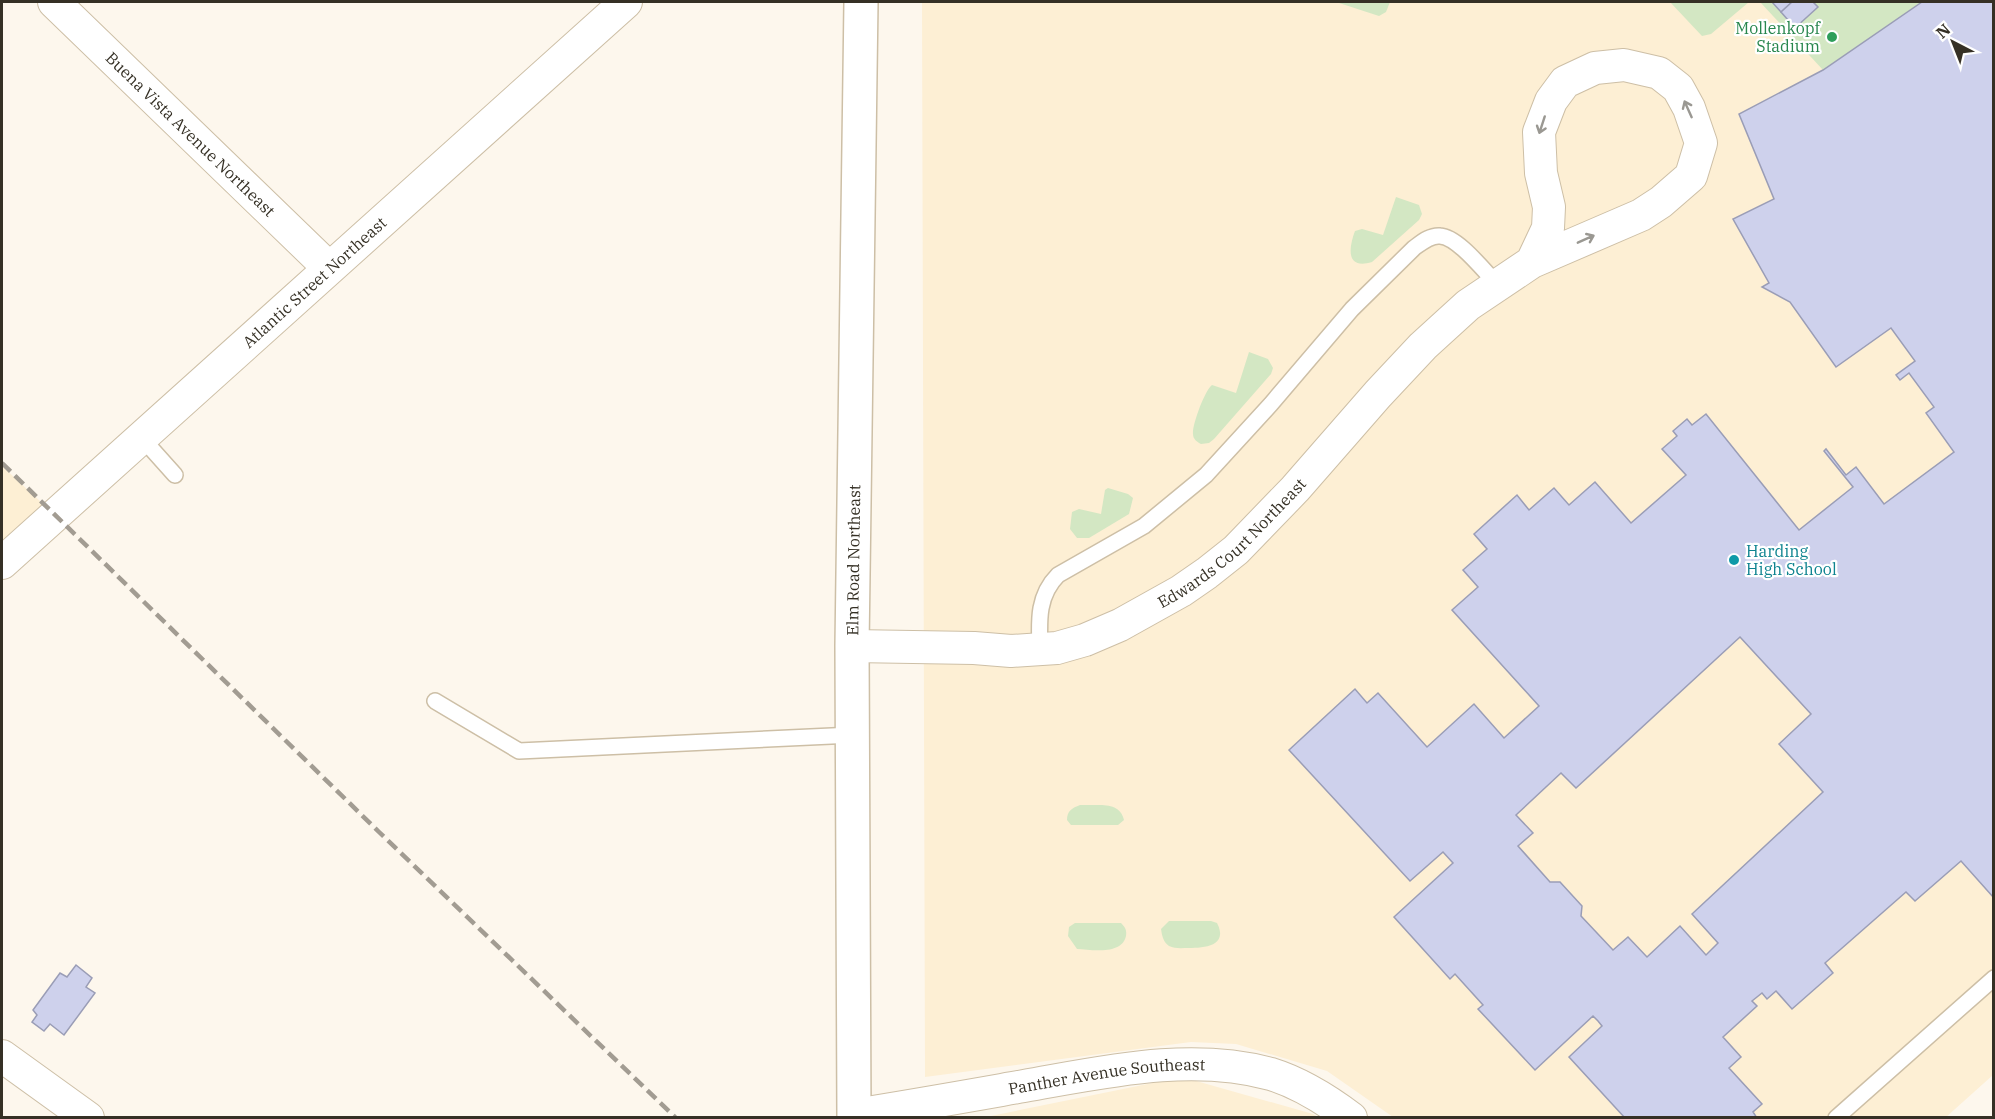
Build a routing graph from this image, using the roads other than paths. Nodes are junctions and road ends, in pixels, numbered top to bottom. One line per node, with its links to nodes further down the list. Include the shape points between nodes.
1 (54, 2): 5 (street, Buena Vista Avenue Northeast)
2 (626, 2): 5 (street, Atlantic Street Northeast)
3 (861, 2): 10 (main road, Elm Road Northeast)
4 (1532, 262): 4 (street, Edwards Court Northeast, one-way to 4, via 1641,215 1691,176 1701,143 1678,88 1659,73 1624,65 1595,68 1565,82 1551,101 1539,132 1548,228); 6 (street, Edwards Court Northeast)
5 (329, 268): 7 (street, Atlantic Street Northeast)
6 (1497, 284): 11 (street, Edwards Court Northeast, via 1423,346 1236,550 1181,591 1120,626 1085,640); 11 (lane, via 1446,237 1425,240 1414,248 1352,309 1206,475 1144,526 1050,583 1041,605)
7 (141, 437): 8 (lane); 9 (street, Atlantic Street Northeast)
8 (175, 475)
9 (2, 562)
10 (852, 645): 11 (street, Edwards Court Northeast); 13 (main road, Elm Road Northeast)
11 (1040, 649)
12 (435, 701): 13 (lane, via 519,752)
13 (853, 735): 16 (main road, Elm Road Northeast)
14 (1994, 978): 19 (lane)
15 (2, 1056): 17 (street)
16 (854, 1116): 18 (street, Panther Avenue Southeast, via 1056,1080 1185,1063 1271,1075 1302,1087)
17 (88, 1118)
18 (1351, 1118)
19 (1836, 1118)

